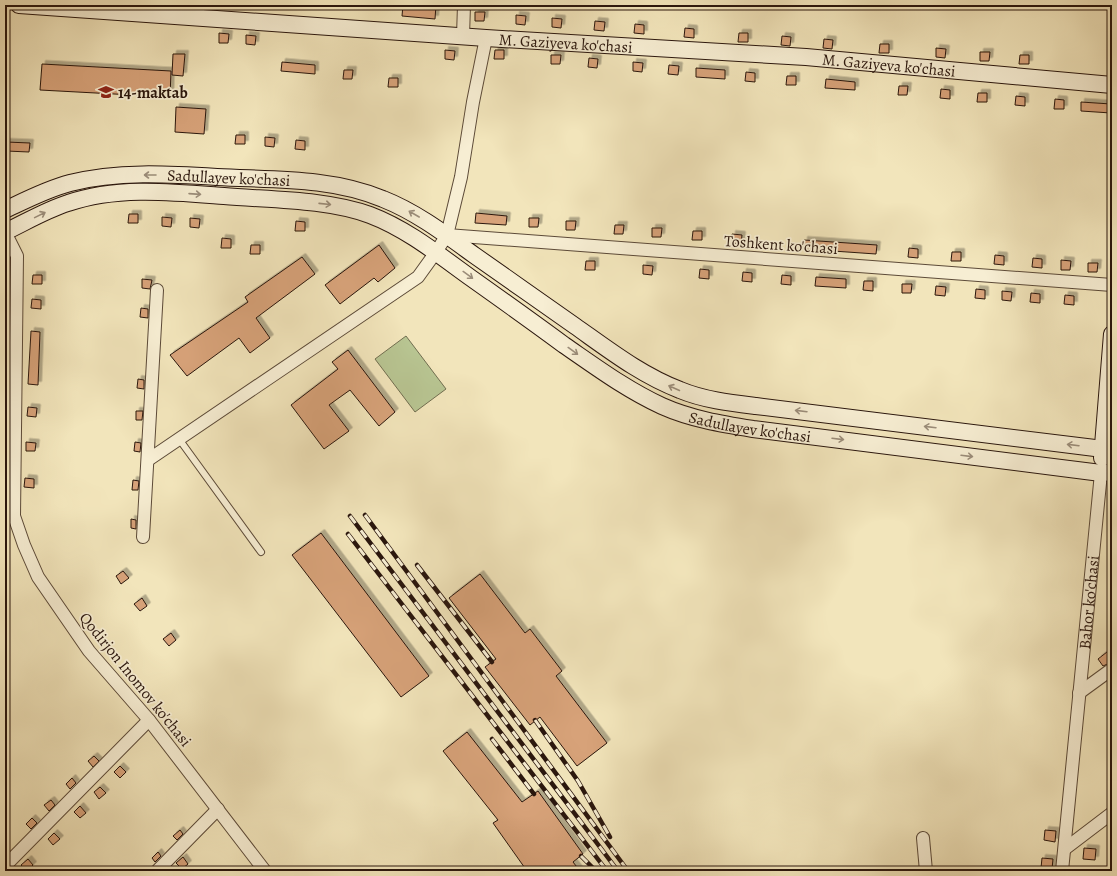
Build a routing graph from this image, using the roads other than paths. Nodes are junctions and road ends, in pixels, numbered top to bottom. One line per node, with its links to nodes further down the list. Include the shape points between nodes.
1 (19, 5): 3 (main road, M. Gaziyeva ko'chasi)
2 (464, 5): 3 (street)
3 (463, 36): 4 (main road, M. Gaziyeva ko'chasi)
4 (486, 38): 5 (main road, M. Gaziyeva ko'chasi, via 806,57); 8 (street, via 461,177)
5 (1112, 85)
6 (6, 208): 8 (main road, Sadullayev ko'chasi, one-way to 6, via 383,199 347,187 311,182 176,175 111,176 48,190)
7 (5, 232): 9 (main road, Sadullayev ko'chasi, one-way to 9, via 68,203 90,197 135,192 179,193 304,202 352,209 387,223); 21 (street, Qodirjon Inomov ko'chasi, via 17,256 14,516 38,577 89,651)
8 (447, 235): 9 (street); 10 (street, Toshkent ko'chasi); 14 (main road, Sadullayev ko'chasi, one-way to 8, via 719,401 682,391 648,376 617,356)
9 (436, 252): 13 (street, via 418,277); 16 (main road, Sadullayev ko'chasi, one-way to 16, via 599,370 637,393 687,416 753,429)
10 (1112, 285)
11 (157, 290): 15 (street)
12 (1112, 334): 14 (main road, Bahor ko'chasi)
13 (179, 439): 15 (street); 18 (lane)
14 (1107, 448): 16 (main road, Bahor ko'chasi)
15 (148, 460): 17 (street)
16 (1106, 472): 20 (street, Bahor ko'chasi)
17 (143, 537)
18 (261, 552)
19 (1112, 669): 20 (street)
20 (1079, 693): 25 (street, Bahor ko'chasi)
21 (149, 720): 22 (street, Qodirjon Inomov ko'chasi); 26 (street)
22 (218, 809): 27 (street); 28 (street, Qodirjon Inomov ko'chasi)
23 (1112, 813): 25 (street)
24 (922, 838): 29 (street)
25 (1066, 848): 30 (street, Bahor ko'chasi)
26 (5, 866)
27 (157, 871)
28 (265, 871)
29 (926, 871)
30 (1062, 871)

